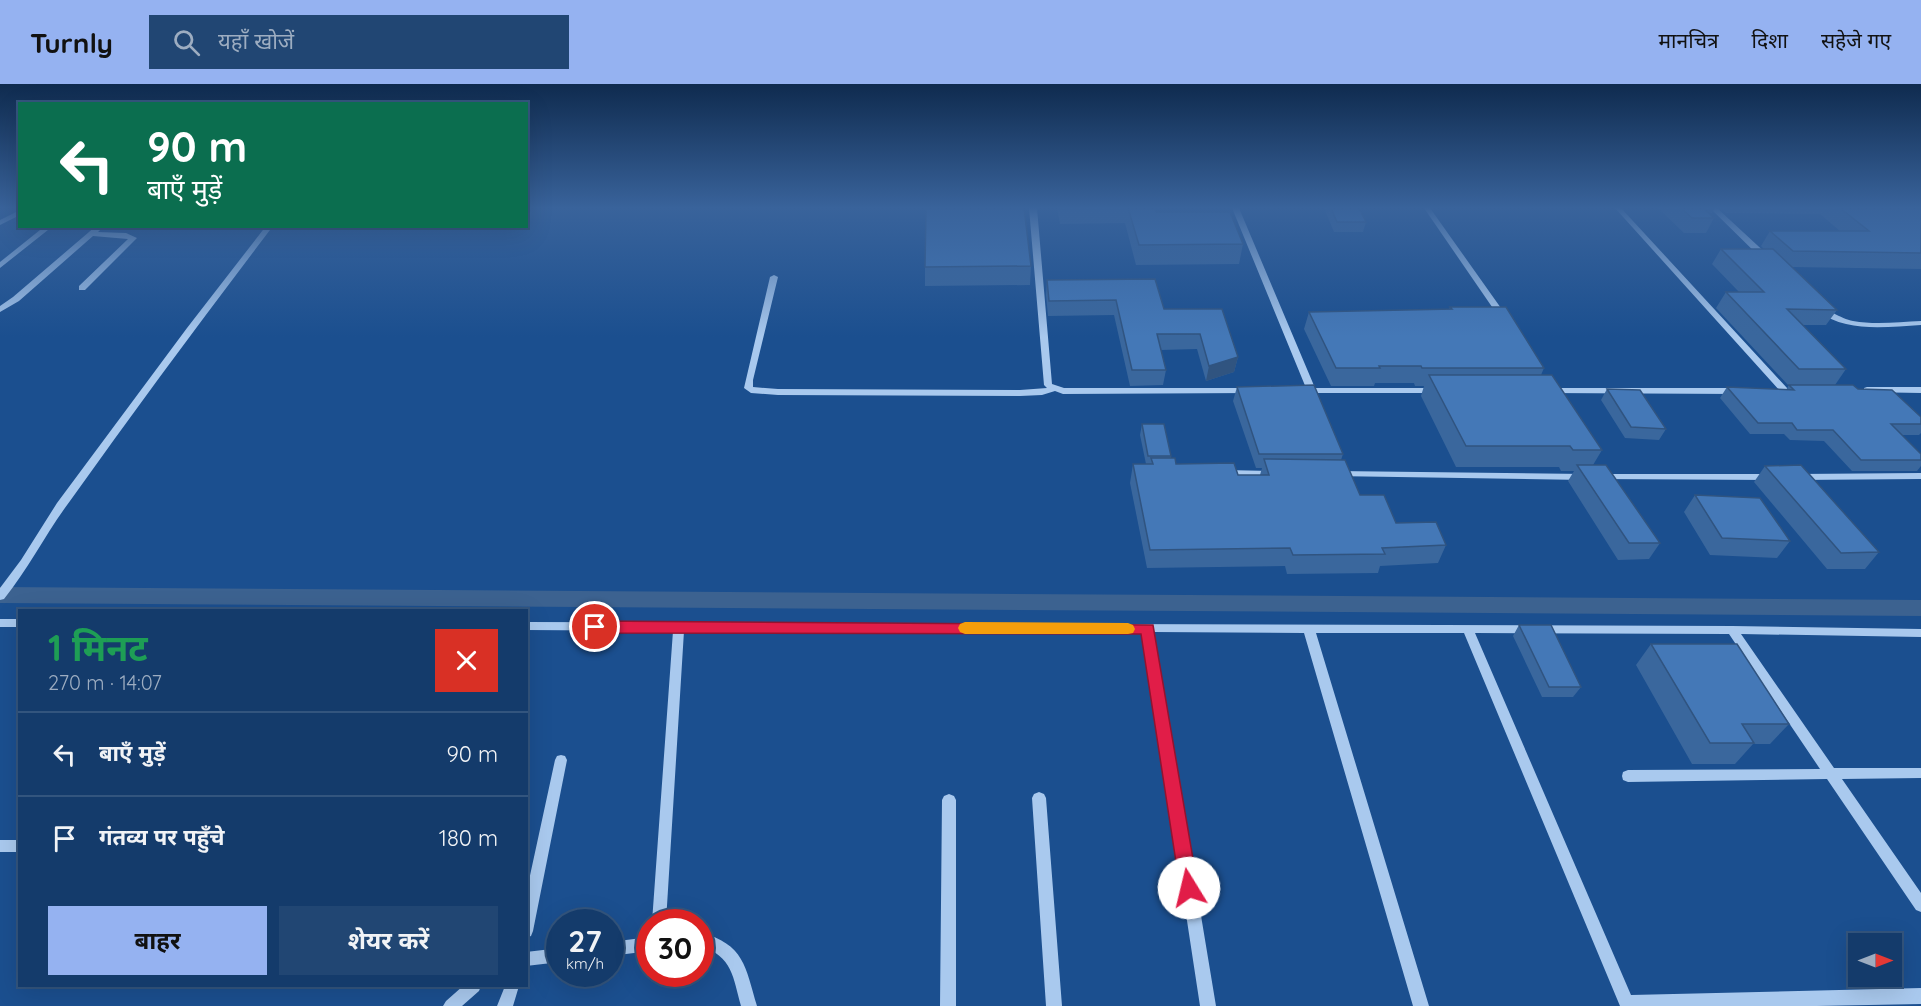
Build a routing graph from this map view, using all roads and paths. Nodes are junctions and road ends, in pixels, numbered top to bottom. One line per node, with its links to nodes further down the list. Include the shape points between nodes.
1 (19, 251): 11 (street)
2 (72, 251): 15 (street)
3 (120, 251): 13 (street)
4 (250, 251): 36 (street, via 42,532)
5 (1036, 251): 19 (street, via 1047,381)
6 (1253, 251): 28 (street)
7 (1457, 251): 17 (street)
8 (1657, 251): 22 (street)
9 (1758, 251): 10 (street)
10 (1772, 264)
11 (0, 266)
12 (774, 277): 19 (street, via 748,384 752,390 1020,393)
13 (82, 288)
14 (1814, 304): 16 (street, via 1829,317 1844,322)
15 (0, 310)
16 (1921, 324)
17 (1509, 325)
18 (1555, 383): 31 (street)
19 (1053, 389): 26 (street)
20 (1749, 390): 31 (street)
21 (1773, 390): 22 (street)
22 (1784, 390): 23 (street)
23 (1796, 390)
24 (1860, 390): 25 (street)
25 (1921, 390)
26 (1265, 391)
27 (1289, 391): 28 (street)
28 (1312, 391): 29 (street)
29 (1443, 391)
30 (1538, 391): 31 (street)
31 (1561, 391)
32 (1216, 473): 33 (street)
33 (1288, 474)
34 (1323, 474): 35 (street)
35 (1921, 476)
36 (0, 596)
37 (0, 623): 38 (street)
38 (18, 623)
39 (528, 626): 40 (street)
40 (679, 627): 41 (street); 55 (street)
41 (1148, 629): 42 (street); 69 (street)
42 (1309, 629): 43 (street); 70 (street)
43 (1468, 630): 44 (street); 63 (street)
44 (1732, 630): 45 (street); 48 (street)
45 (1921, 633)
46 (561, 760): 56 (street)
47 (1921, 773): 48 (street)
48 (1831, 774): 49 (street); 54 (street)
49 (1628, 776)
50 (1039, 798): 68 (street)
51 (949, 800): 67 (street)
52 (0, 846): 53 (street)
53 (18, 846)
54 (1921, 905)
55 (660, 909)
56 (528, 921)
57 (714, 942): 66 (street, via 733,955)
58 (546, 957): 59 (street)
59 (528, 960)
60 (473, 987): 64 (street)
61 (512, 987): 65 (street)
62 (1921, 996): 63 (street)
63 (1627, 1005)
64 (451, 1006)
65 (505, 1006)
66 (749, 1006)
67 (948, 1006)
68 (1054, 1006)
69 (1208, 1006)
70 (1421, 1006)

